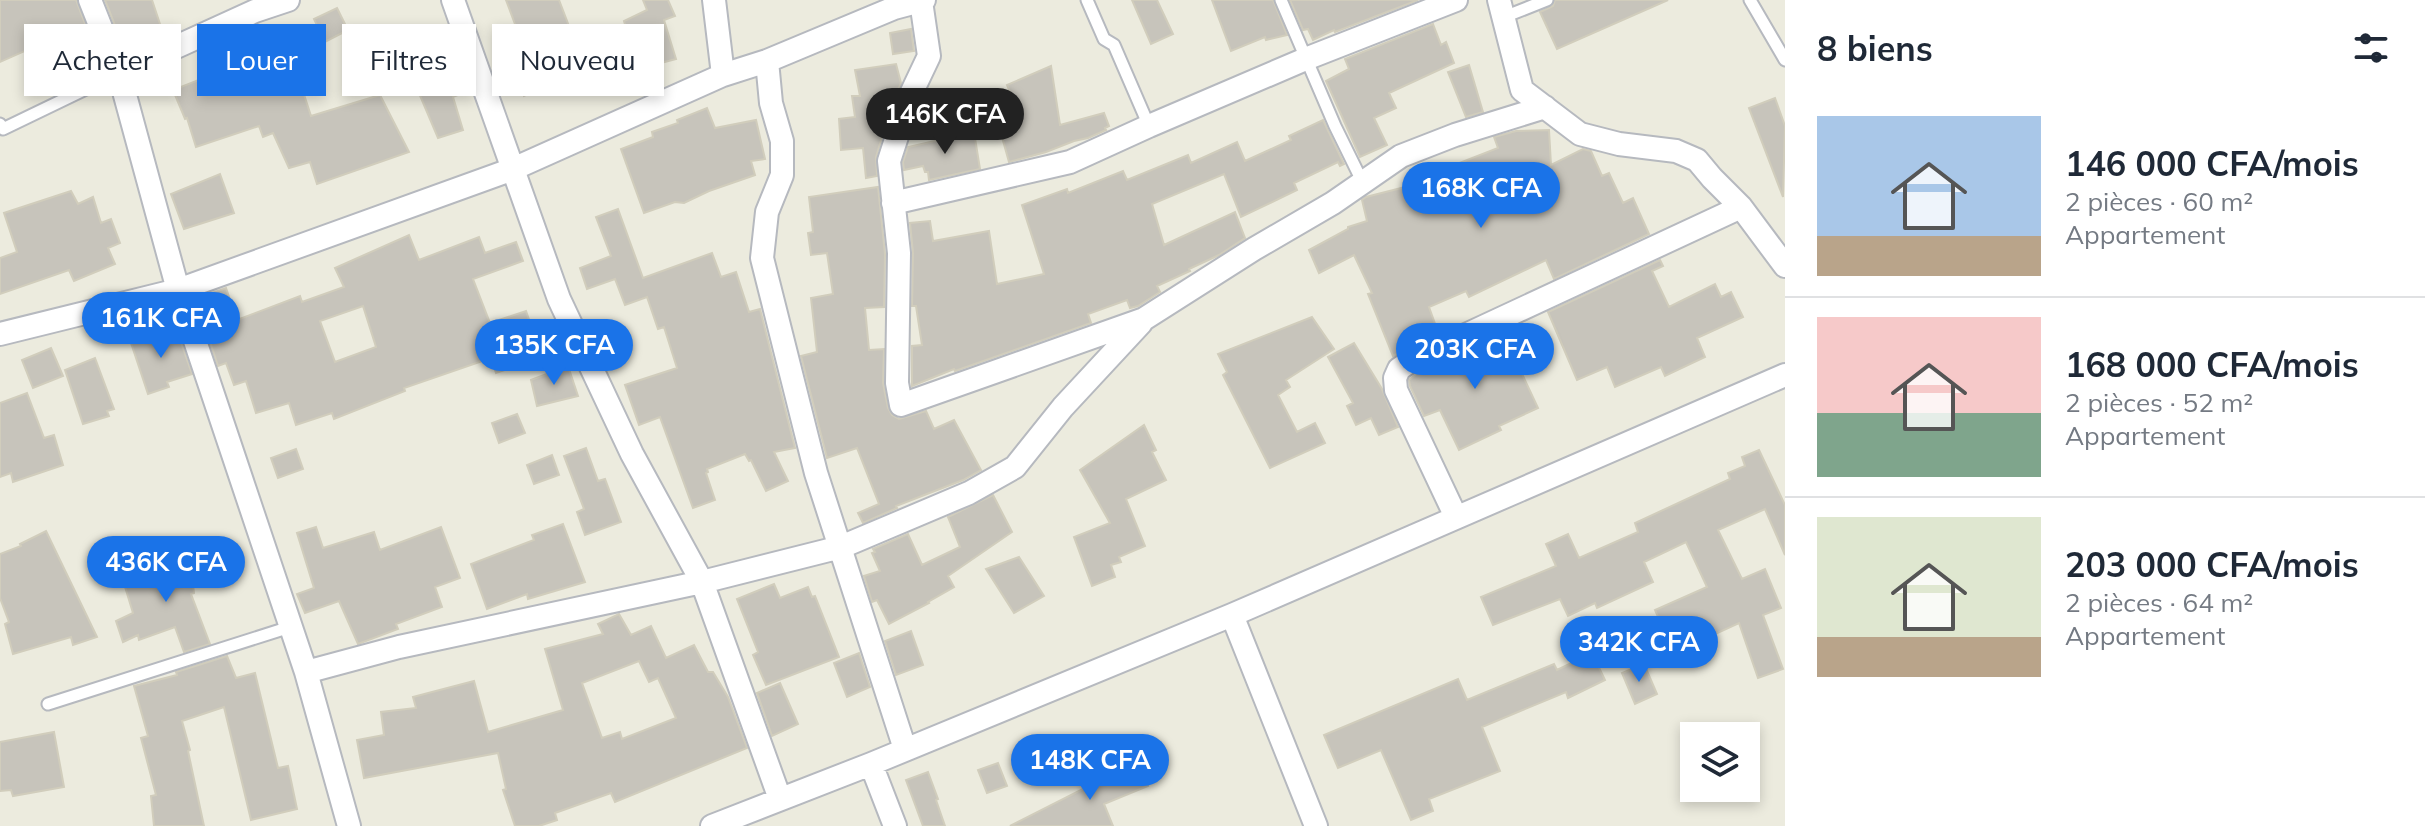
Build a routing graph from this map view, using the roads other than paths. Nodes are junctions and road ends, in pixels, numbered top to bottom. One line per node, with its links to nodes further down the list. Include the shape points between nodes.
1 (90, 0): 13 (street)
2 (288, 0): 14 (street)
3 (453, 0): 24 (street)
4 (714, 0): 18 (street)
5 (923, 0): 11 (street); 26 (street, via 929,56 889,161)
6 (1087, 0): 23 (lane, via 1104,39 1114,45)
7 (1281, 0): 15 (lane)
8 (1456, 0): 15 (street)
9 (1547, 0): 12 (lane)
10 (1750, 0): 16 (lane)
11 (894, 4): 17 (street)
12 (1502, 8): 21 (street, via 1522,90)
13 (100, 24)
14 (181, 45)
15 (1308, 58): 23 (street); 25 (lane)
16 (1785, 60)
17 (767, 61): 18 (street); 34 (street, via 782,141 782,175 767,212 762,258 816,473)
18 (723, 75): 24 (street)
19 (71, 96): 22 (lane, via 3,129)
20 (125, 96): 29 (street)
21 (1545, 107): 25 (street, via 1401,156); 27 (street, via 1580,134 1676,151 1697,160)
22 (0, 124)
23 (1149, 126): 26 (street, via 1070,162)
24 (513, 169): 29 (street); 35 (street, via 559,299 632,454)
25 (1362, 181): 30 (street)
26 (893, 203): 30 (street, via 899,253 901,405)
27 (1741, 207): 28 (street); 33 (street, via 1399,369 1396,390)
28 (1785, 266)
29 (178, 290): 31 (street); 37 (street)
30 (1144, 319): 34 (street, via 1015,467 969,493)
31 (0, 334)
32 (1785, 375): 33 (street)
33 (1456, 517): 36 (street)
34 (841, 547): 35 (street); 40 (street)
35 (702, 582): 38 (street); 42 (street)
36 (1232, 615): 40 (street); 46 (street)
37 (290, 627): 38 (street); 39 (lane)
38 (306, 672): 43 (street)
39 (48, 704)
40 (905, 749): 41 (street)
41 (871, 764): 42 (street); 45 (street)
42 (780, 799): 44 (street)
43 (349, 826)
44 (712, 826)
45 (895, 826)
46 (1316, 826)

